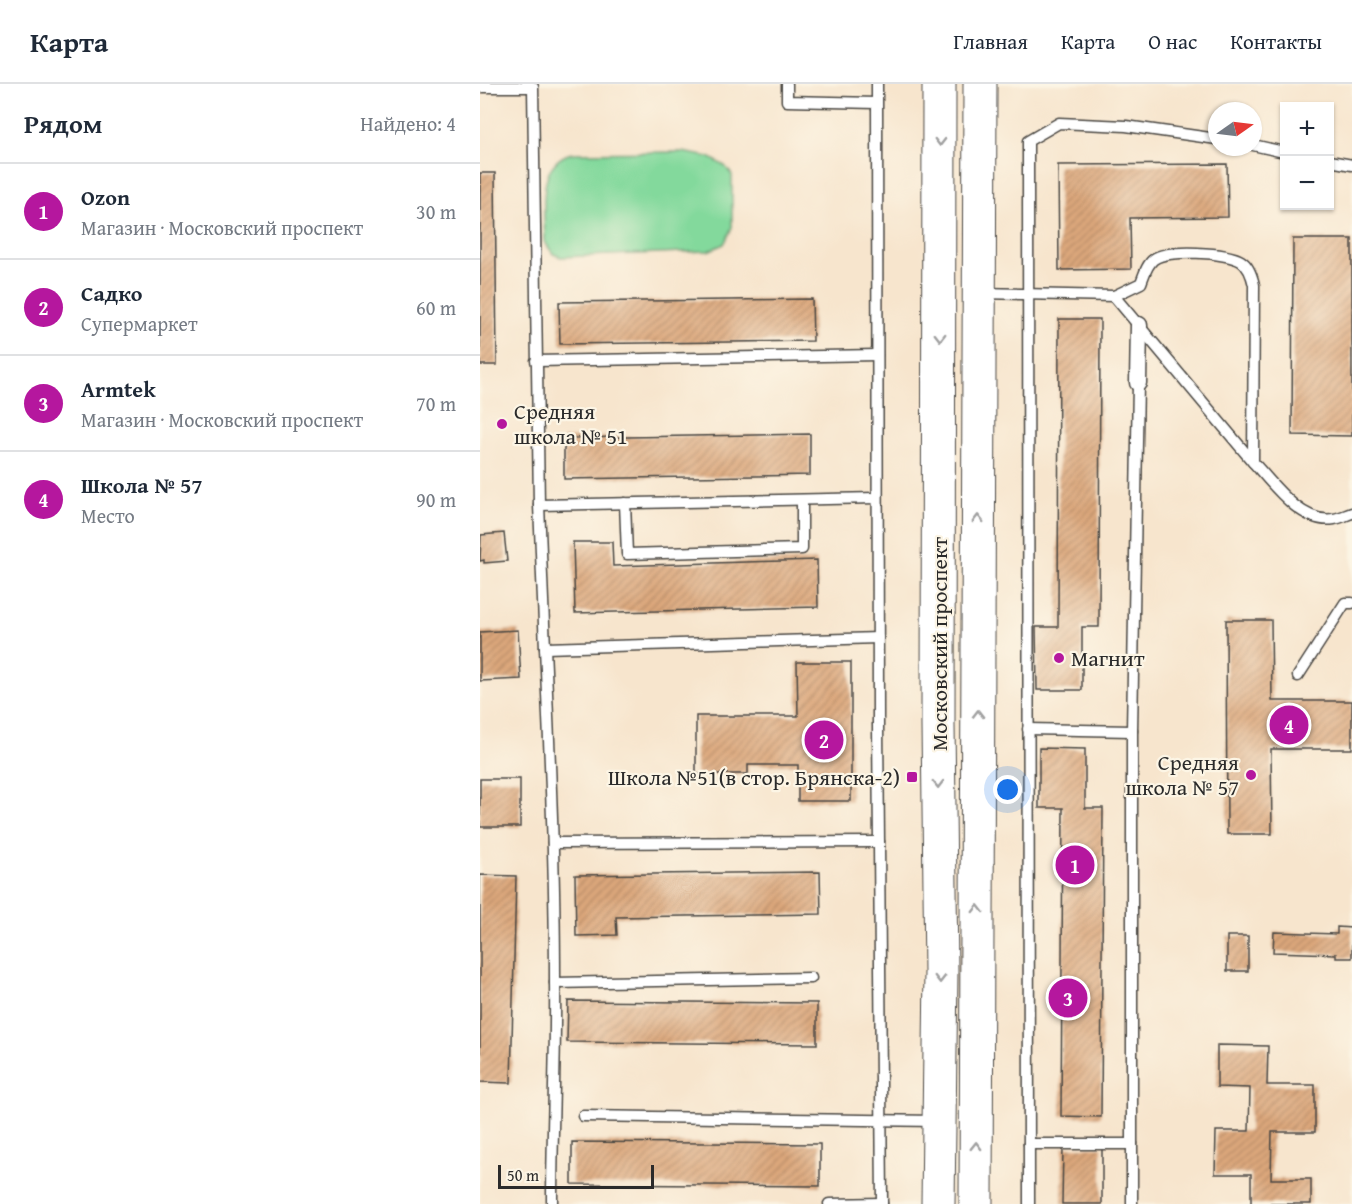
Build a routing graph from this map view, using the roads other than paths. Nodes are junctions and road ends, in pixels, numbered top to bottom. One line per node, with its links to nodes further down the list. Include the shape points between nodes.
1 (788, 84): 6 (lane, via 787,101)
2 (877, 84): 6 (lane)
3 (939, 84): 14 (main road, Московский проспект, one-way to 14)
4 (980, 84): 12 (main road, Московский проспект)
5 (480, 87): 18 (lane, via 533,87)
6 (876, 103): 17 (lane)
7 (1208, 138): 13 (lane, via 1126,126 1059,123 1028,141)
8 (1262, 148): 9 (lane)
9 (1280, 151)
10 (1334, 162): 11 (lane)
11 (1352, 165)
12 (979, 293): 13 (lane); 14 (main road); 45 (main road, Московский проспект, one-way to 12)
13 (1026, 293): 15 (lane); 30 (lane)
14 (940, 294): 38 (main road, Московский проспект, one-way to 38)
15 (1114, 296): 16 (lane); 20 (lane, via 1141,283 1149,264 1163,255 1226,254 1243,261 1254,285)
16 (1139, 324): 19 (street); 20 (lane)
17 (877, 355): 18 (lane); 21 (lane)
18 (536, 361): 24 (lane)
19 (1138, 383): 31 (lane)
20 (1253, 462): 25 (lane, via 1304,514 1332,520)
21 (877, 498): 22 (lane); 27 (lane)
22 (802, 500): 23 (lane); 23 (lane, via 802,549 627,554)
23 (625, 503): 24 (lane)
24 (539, 505): 28 (lane)
25 (1352, 513)
26 (1352, 603): 29 (lane, via 1345,603)
27 (878, 638): 28 (lane); 32 (lane)
28 (545, 648): 33 (lane)
29 (1298, 676)
30 (1028, 729): 31 (lane); 39 (lane)
31 (1132, 730): 40 (lane)
32 (879, 842): 33 (lane); 37 (lane)
33 (553, 843): 35 (lane)
34 (811, 978): 35 (lane)
35 (555, 983): 41 (lane)
36 (584, 1116): 37 (lane)
37 (881, 1120): 38 (lane); 43 (lane)
38 (939, 1121): 44 (main road, Московский проспект)
39 (1029, 1144): 40 (lane); 46 (lane)
40 (1132, 1144): 47 (lane)
41 (552, 1204)
42 (829, 1204): 43 (lane)
43 (882, 1204)
44 (938, 1204)
45 (976, 1204)
46 (1029, 1204)
47 (1132, 1204)

